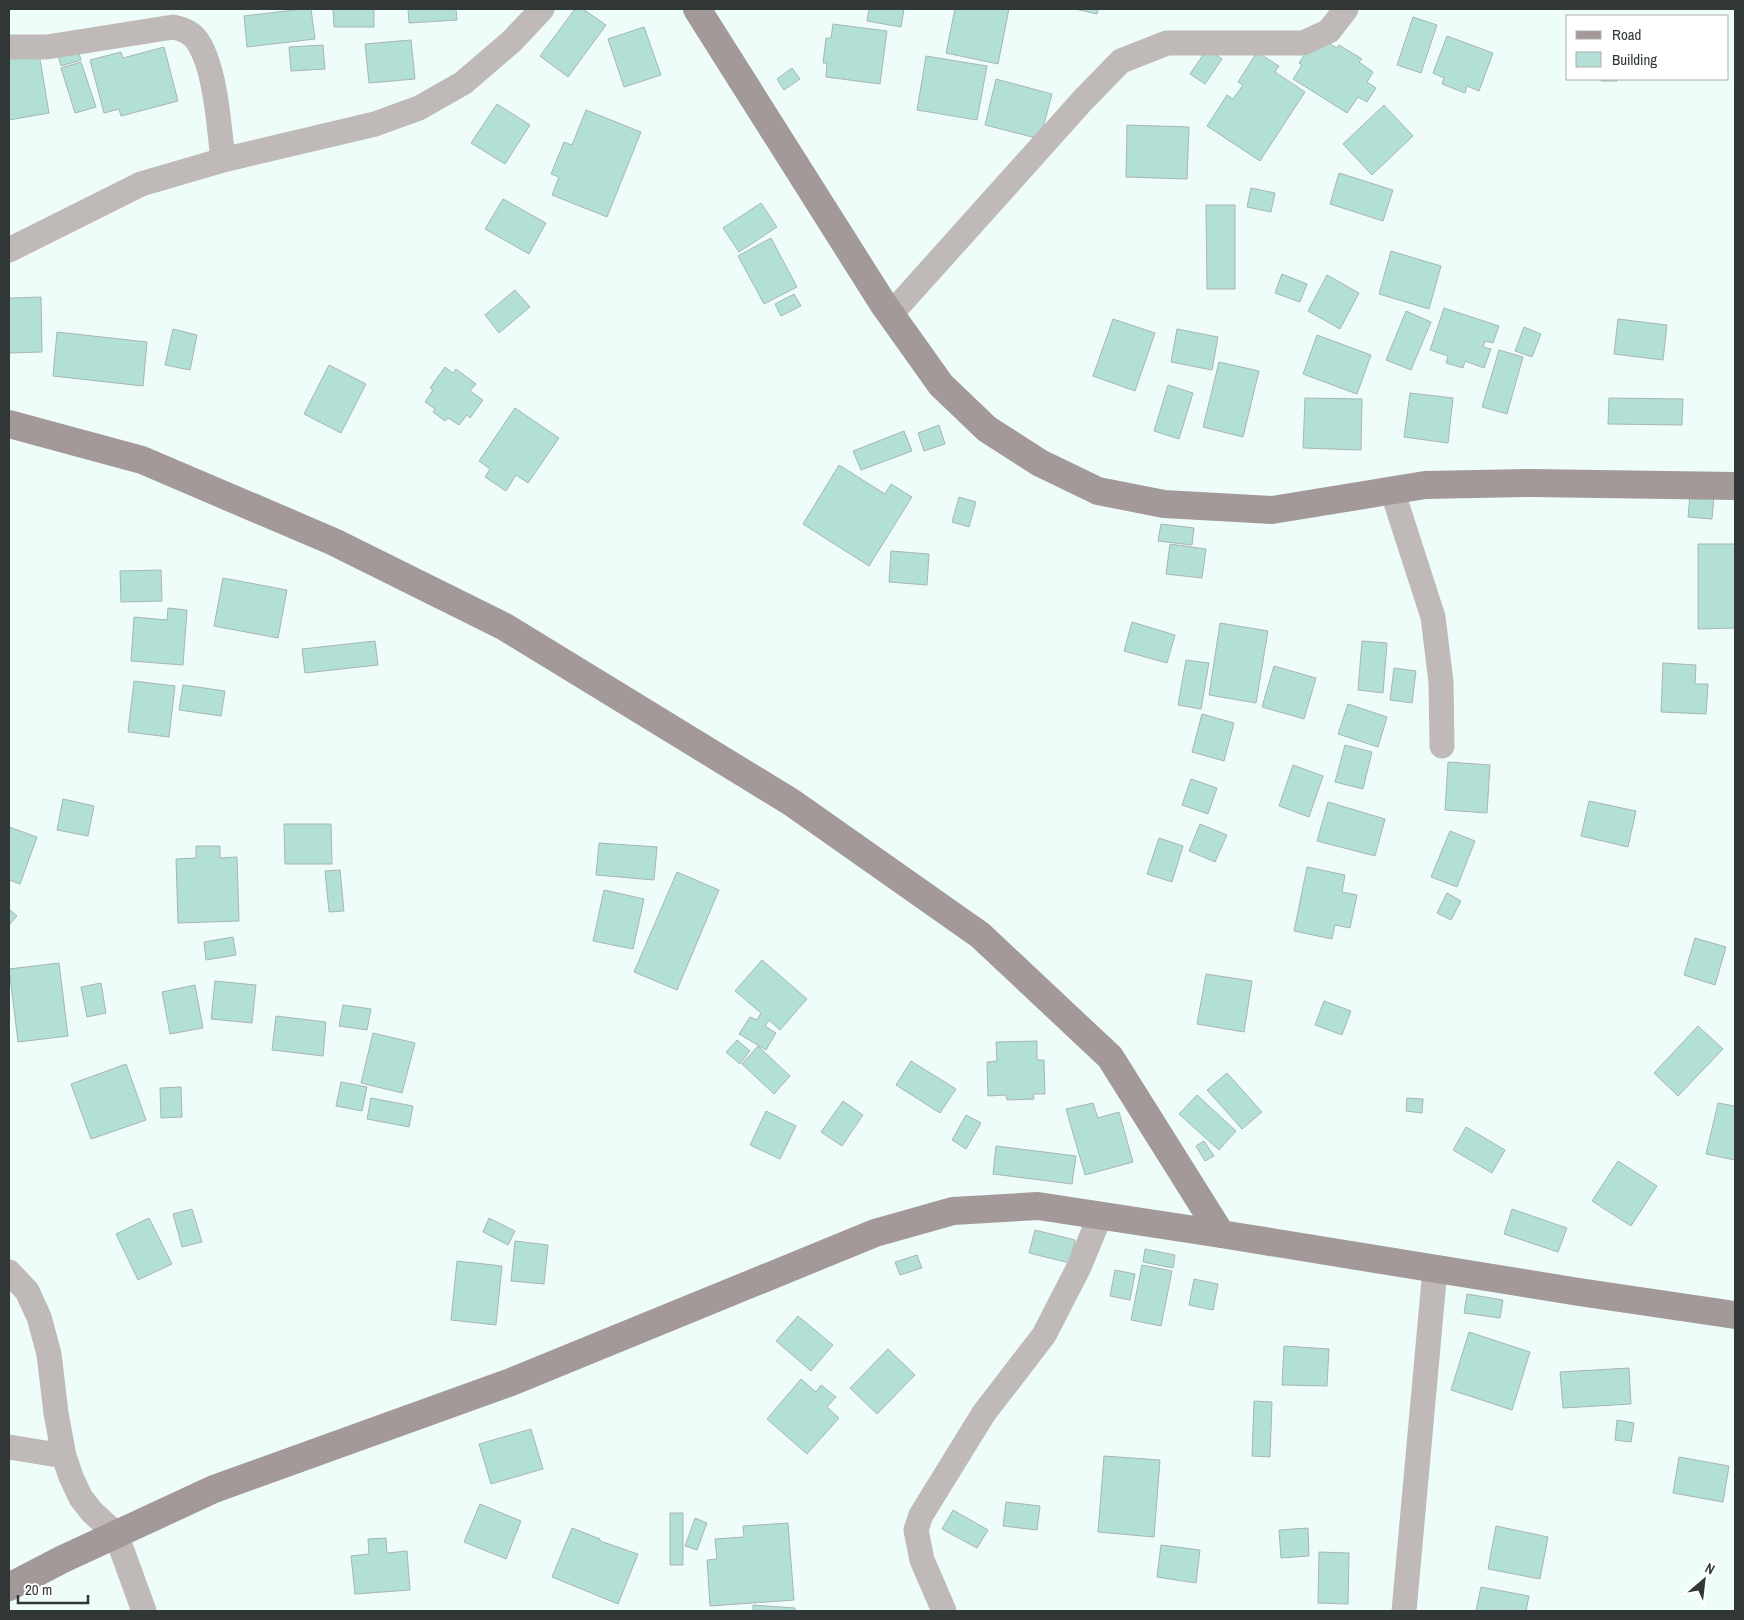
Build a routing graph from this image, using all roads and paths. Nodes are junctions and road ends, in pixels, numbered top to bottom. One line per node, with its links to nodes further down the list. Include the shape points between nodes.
1 (542, 9): 5 (street, via 512,41 463,83 419,108 375,124)
2 (697, 9): 7 (main road)
3 (1346, 9): 7 (street, via 1329,32 1303,43 1167,43 1121,61 1082,100)
4 (9, 47): 5 (street, via 47,47 173,27 184,29 198,41 210,66)
5 (224, 160): 6 (street, via 141,184)
6 (9, 250)
7 (891, 314): 10 (main road, via 941,385 987,430 1040,463 1098,491 1164,504 1272,510)
8 (9, 424): 13 (main road, via 142,460 334,542 505,627 791,802 980,935 1110,1057)
9 (1735, 486): 10 (main road, via 1530,483 1425,485)
10 (1392, 490): 11 (street, via 1433,617 1441,682)
11 (1442, 746)
12 (1100, 1216): 13 (main road); 19 (main road, via 1038,1206 952,1211 875,1233 510,1382 214,1489); 22 (street, via 1079,1268 1044,1334 984,1413 921,1515 916,1530 922,1560)
13 (1221, 1234): 14 (main road)
14 (1434, 1268): 16 (main road); 23 (street)
15 (9, 1272): 18 (street, via 26,1291 39,1317 49,1354)
16 (1735, 1315)
17 (9, 1447): 18 (street)
18 (64, 1456): 19 (street, via 81,1498)
19 (116, 1534): 20 (main road); 21 (street)
20 (9, 1587)
21 (144, 1611)
22 (944, 1611)
23 (1404, 1611)

